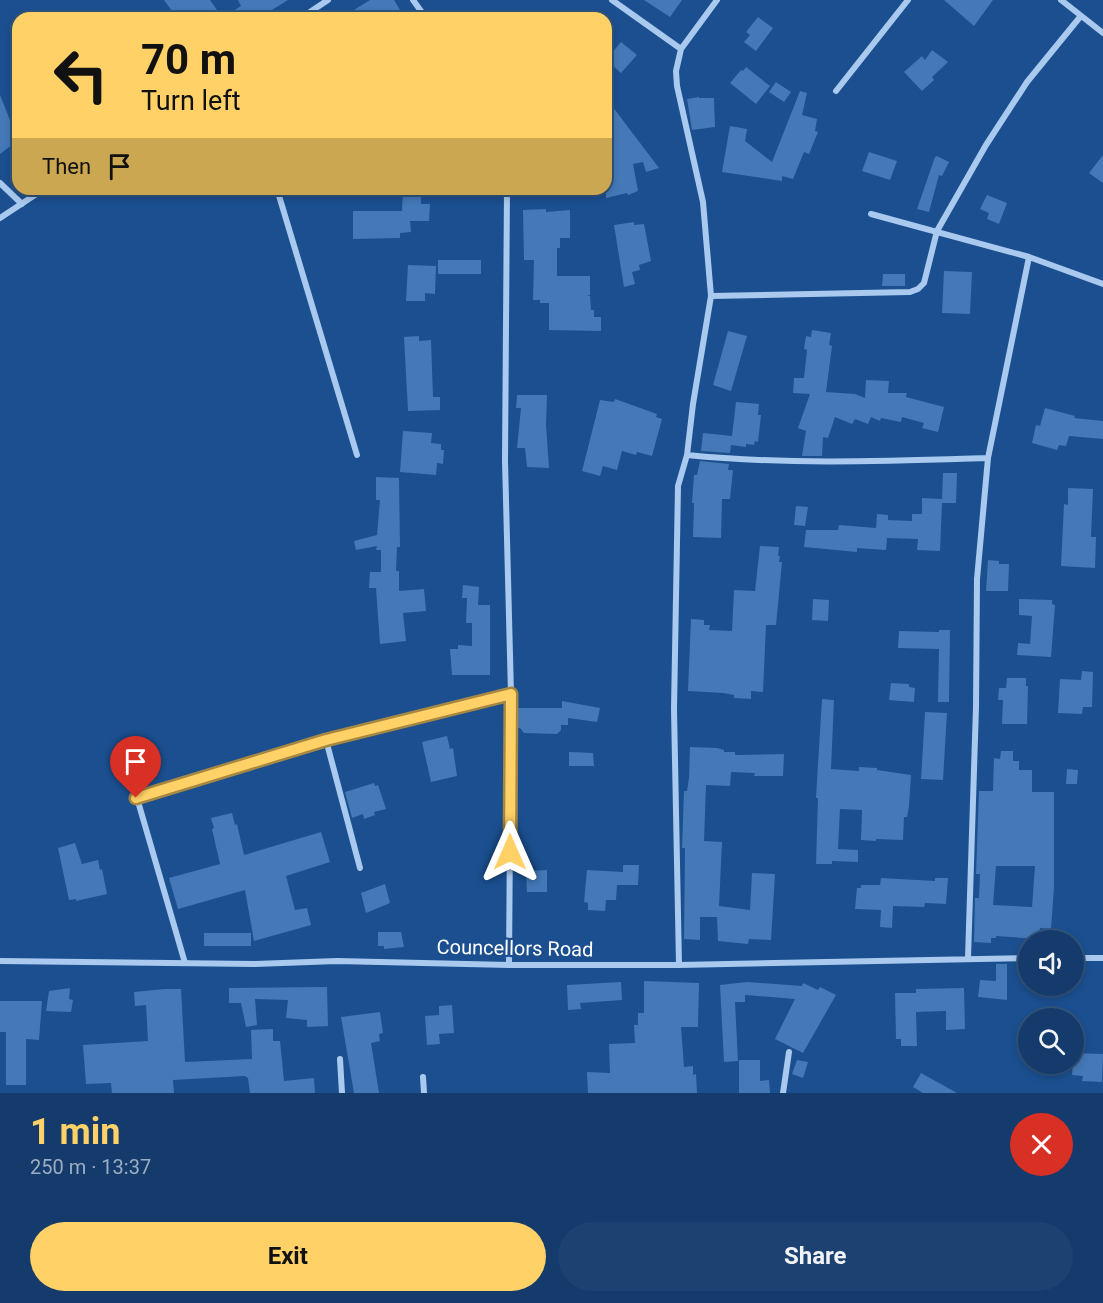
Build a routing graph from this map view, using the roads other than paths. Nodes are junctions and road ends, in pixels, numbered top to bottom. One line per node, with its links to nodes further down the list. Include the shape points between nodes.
1 (328, 0): 6 (street)
2 (612, 0): 9 (street)
3 (717, 0): 9 (street)
4 (908, 0): 10 (street)
5 (1060, 0): 7 (street)
6 (310, 12)
7 (1080, 17): 8 (street); 20 (street, via 1021,91)
8 (1103, 33)
9 (681, 49): 23 (street, via 677,86 703,202)
10 (836, 91)
11 (0, 183): 12 (street)
12 (12, 194)
13 (13, 195): 17 (street)
14 (35, 195): 17 (street)
15 (279, 195): 25 (street)
16 (507, 195): 27 (street, via 505,461)
17 (22, 204): 19 (street)
18 (871, 214): 20 (street)
19 (0, 218)
20 (937, 231): 21 (street); 23 (street, via 924,283 910,292)
21 (1029, 257): 22 (street); 26 (street)
22 (1103, 284)
23 (711, 296): 24 (street)
24 (687, 455): 26 (street, via 733,460); 37 (street, via 678,486 674,709)
25 (357, 456)
26 (988, 458): 30 (street, via 977,579)
27 (511, 694): 28 (street); 36 (street)
28 (326, 740): 29 (street); 35 (street, via 136,798)
29 (360, 868)
30 (968, 958): 31 (street, Councellors Road); 37 (street, Councellors Road)
31 (1018, 958)
32 (1084, 958): 33 (street)
33 (1103, 958)
34 (0, 961): 35 (street, Councellors Road)
35 (185, 963): 36 (street, Councellors Road)
36 (509, 965): 37 (street, Councellors Road)
37 (679, 965)
38 (789, 1052): 43 (street)
39 (340, 1059): 41 (street)
40 (423, 1077): 42 (street)
41 (342, 1093)
42 (424, 1093)
43 (783, 1093)

